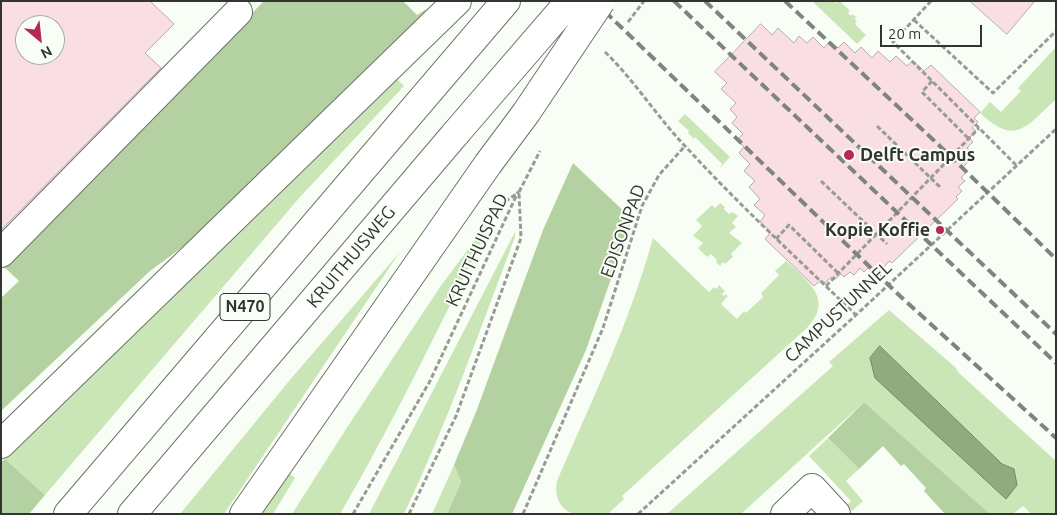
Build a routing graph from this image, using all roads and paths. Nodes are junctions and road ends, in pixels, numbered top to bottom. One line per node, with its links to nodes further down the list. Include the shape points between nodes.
1 (457, 1): 27 (main road)
2 (506, 1): 28 (main road, N470)
3 (570, 1): 29 (main road, KRUITHUISWEG / N470, bridge)
4 (601, 1): 30 (main road, bridge)
5 (931, 1): 7 (path)
6 (238, 12): 23 (main road)
7 (914, 20): 8 (path, via 993,93); 10 (path, via 893,42)
8 (1056, 31)
9 (599, 46): 15 (path)
10 (932, 81): 12 (path); 14 (path, via 922,92)
11 (877, 126): 17 (path)
12 (979, 128): 14 (path); 16 (path)
13 (1056, 129): 16 (path, CAMPUSTUNNEL)
14 (969, 138): 17 (path)
15 (685, 146): 21 (path); 33 (path, EDISONPAD, via 658,175 642,206 603,328)
16 (1016, 166): 26 (path, CAMPUSTUNNEL)
17 (931, 178): 19 (path); 20 (path)
18 (821, 181): 20 (path)
19 (941, 188)
20 (876, 234): 22 (path); 24 (path)
21 (776, 239): 24 (path, via 789,225); 25 (path)
22 (888, 244)
23 (1, 253)
24 (838, 273): 25 (path)
25 (826, 286): 26 (path)
26 (856, 315): 34 (path, CAMPUSTUNNEL)
27 (1, 444)
28 (68, 514)
29 (132, 514)
30 (244, 514)
31 (353, 514): 32 (path, KRUITHUISPAD, via 430,381 519,192 521,238 456,416)
32 (409, 514)
33 (523, 514)
34 (638, 514)
35 (785, 514): 36 (main road, via 812,488)
36 (836, 514)

